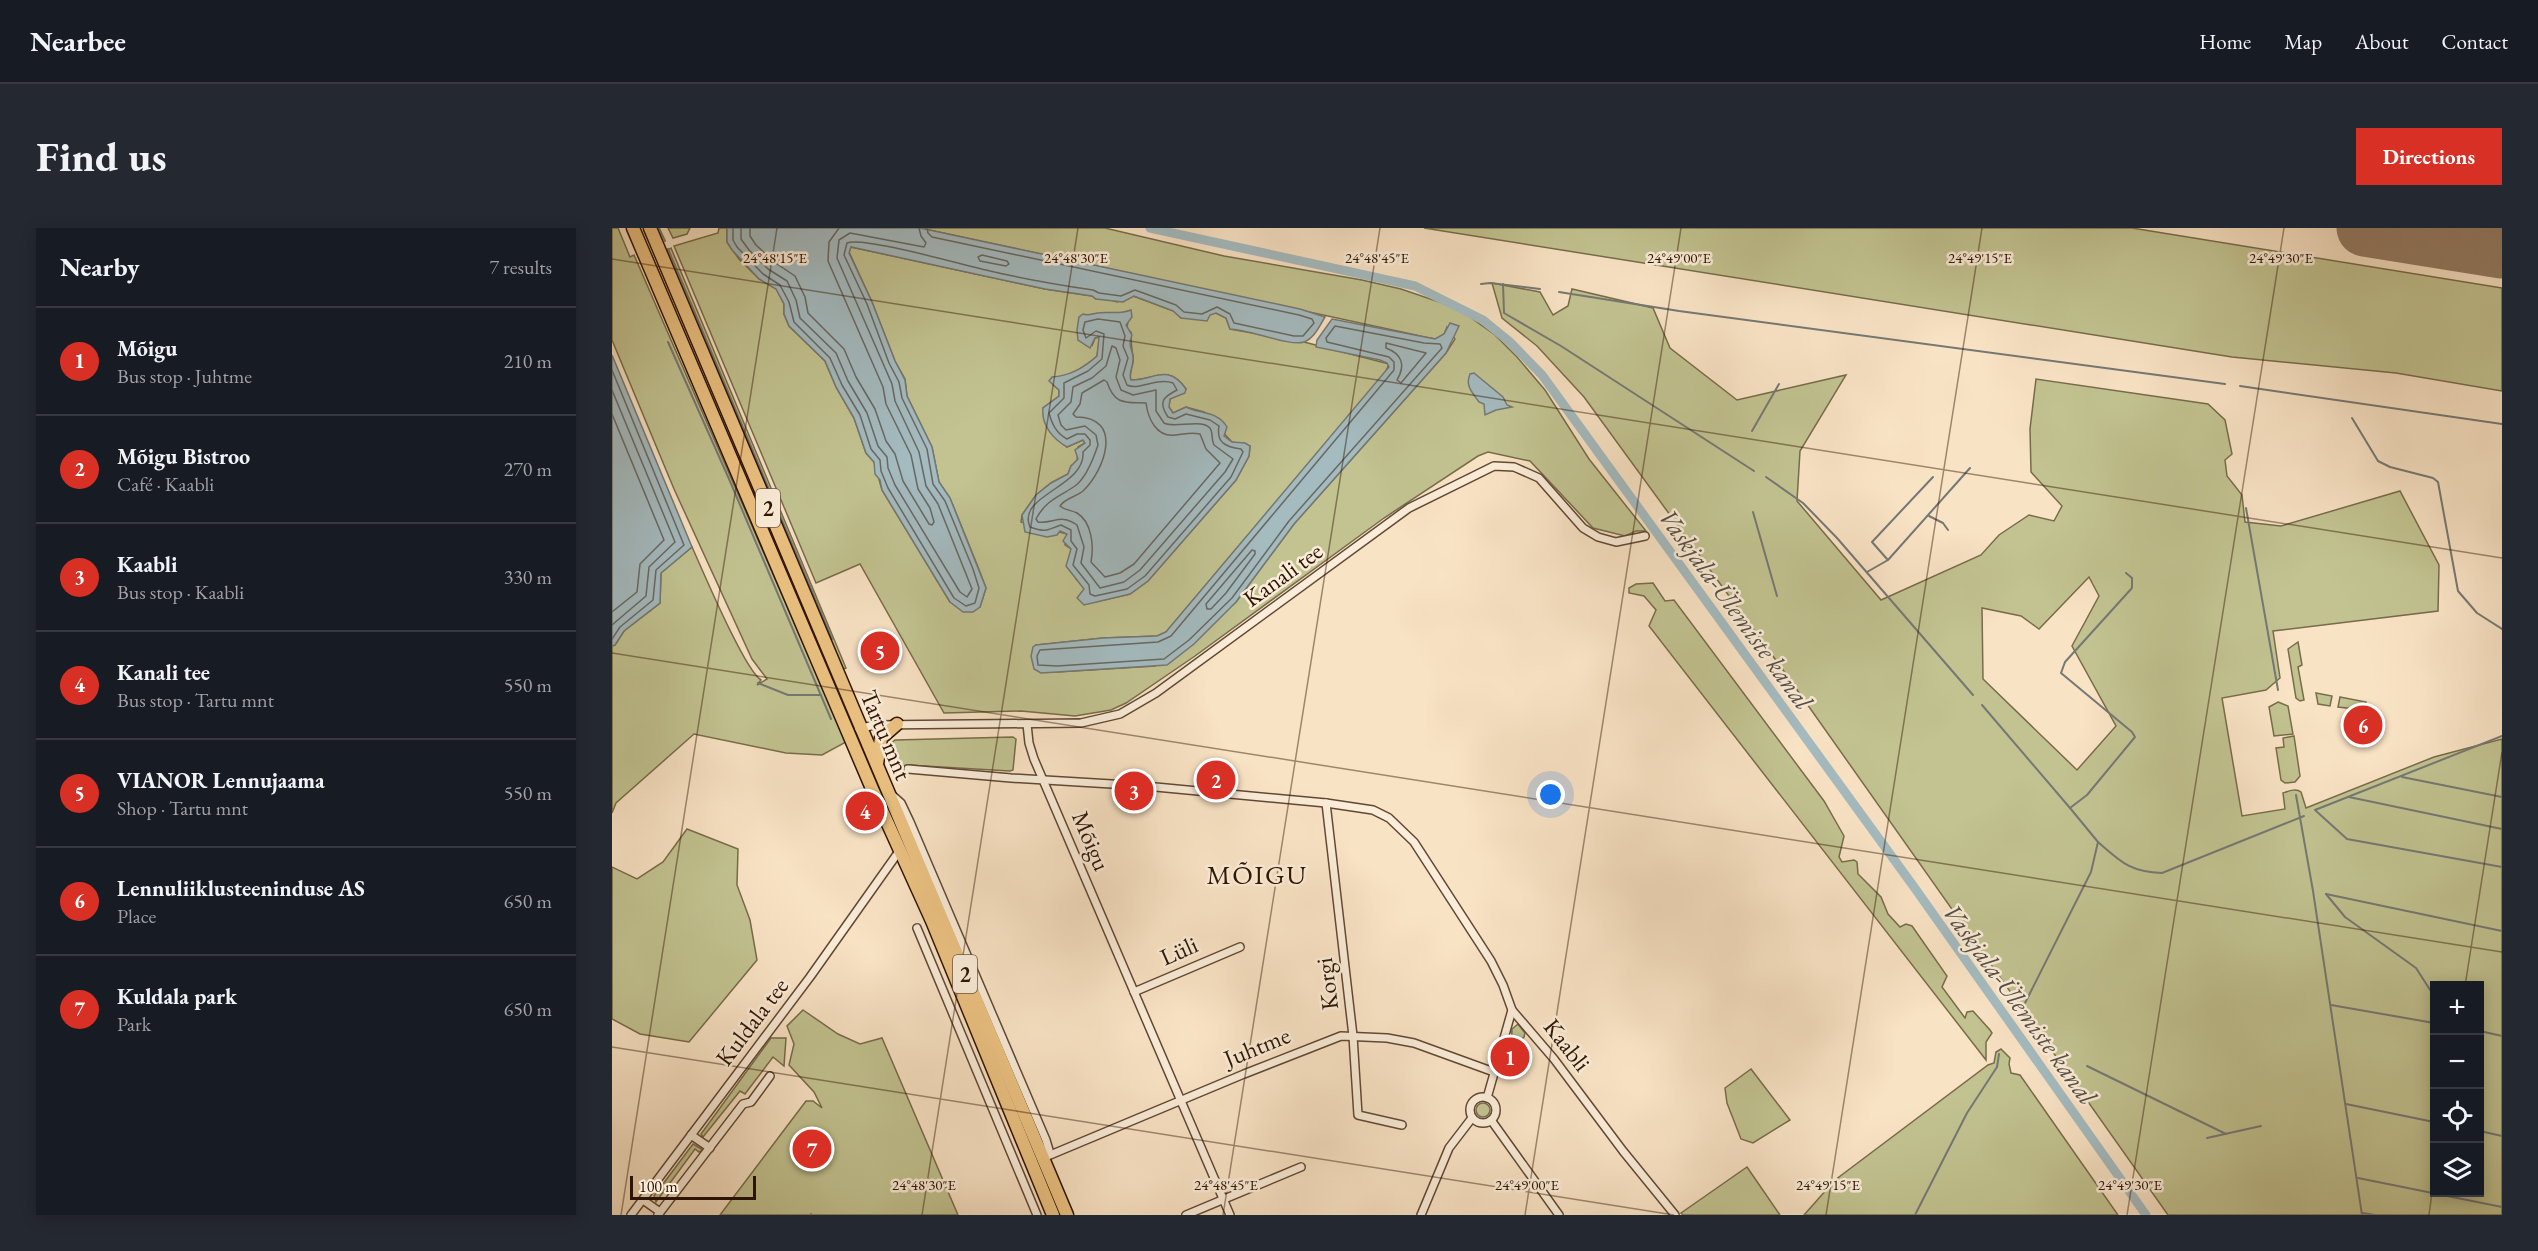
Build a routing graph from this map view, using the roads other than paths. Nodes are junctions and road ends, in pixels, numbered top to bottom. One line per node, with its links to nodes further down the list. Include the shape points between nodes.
1 (633, 228): 7 (highway, Tartu mnt / 2)
2 (650, 228): 6 (highway, Tartu mnt / 2)
3 (1645, 536): 5 (street, Kanali tee, via 1616,542 1598,537 1583,528 1539,478 1515,467 1494,466 1409,508 1130,709 1096,721)
4 (897, 724): 5 (street, Kanali tee); 6 (street, Kanali tee); 8 (highway, via 879,742)
5 (1027, 724): 10 (street, Mõigu, via 1029,743)
6 (861, 729): 7 (street, Kanali tee); 8 (highway, Tartu mnt / 2)
7 (848, 733): 12 (highway, Tartu mnt / 2)
8 (877, 768): 28 (highway, Tartu mnt / 2)
9 (908, 769): 10 (street, Kaabli)
10 (1044, 779): 11 (street, Kaabli); 15 (street, Mõigu)
11 (1326, 803): 16 (street, Kaabli, via 1373,810 1403,829 1496,968); 17 (street, Korgi)
12 (900, 850): 25 (street, Kuldala tee); 27 (highway, Tartu mnt / 2)
13 (917, 928): 35 (street)
14 (1240, 946): 15 (street, Lüli)
15 (1134, 992): 21 (street, Mõigu)
16 (1512, 1010): 18 (street); 41 (street, Kaabli)
17 (1353, 1036): 18 (street, Juhtme, via 1414,1042); 21 (street, Juhtme, via 1341,1036 1301,1050); 24 (street, Korgi, via 1358,1115)
18 (1494, 1072): 20 (street)
19 (770, 1076): 26 (street, via 751,1102 742,1104)
20 (1487, 1098): 22 (street, via 1472,1103); 23 (street, via 1495,1105)
21 (1181, 1100): 28 (street, Juhtme); 30 (street, Mõigu)
22 (1472, 1118): 23 (street, via 1481,1123); 40 (street, via 1449,1148)
23 (1491, 1120): 33 (street)
24 (1402, 1125)
25 (691, 1135): 26 (street); 31 (street, Kuldala tee)
26 (710, 1148): 32 (street)
27 (1025, 1148): 28 (street); 36 (highway, Tartu mnt / 2)
28 (1043, 1158): 37 (highway, Tartu mnt / 2)
29 (1301, 1167): 30 (street)
30 (1223, 1199): 38 (street); 39 (street, Mõigu)
31 (643, 1200): 32 (street); 34 (street, Kuldala tee)
32 (659, 1214)
33 (1556, 1214)
34 (631, 1215)
35 (1037, 1215)
36 (1053, 1215)
37 (1067, 1215)
38 (1186, 1215)
39 (1230, 1215)
40 (1421, 1215)
41 (1675, 1215)

